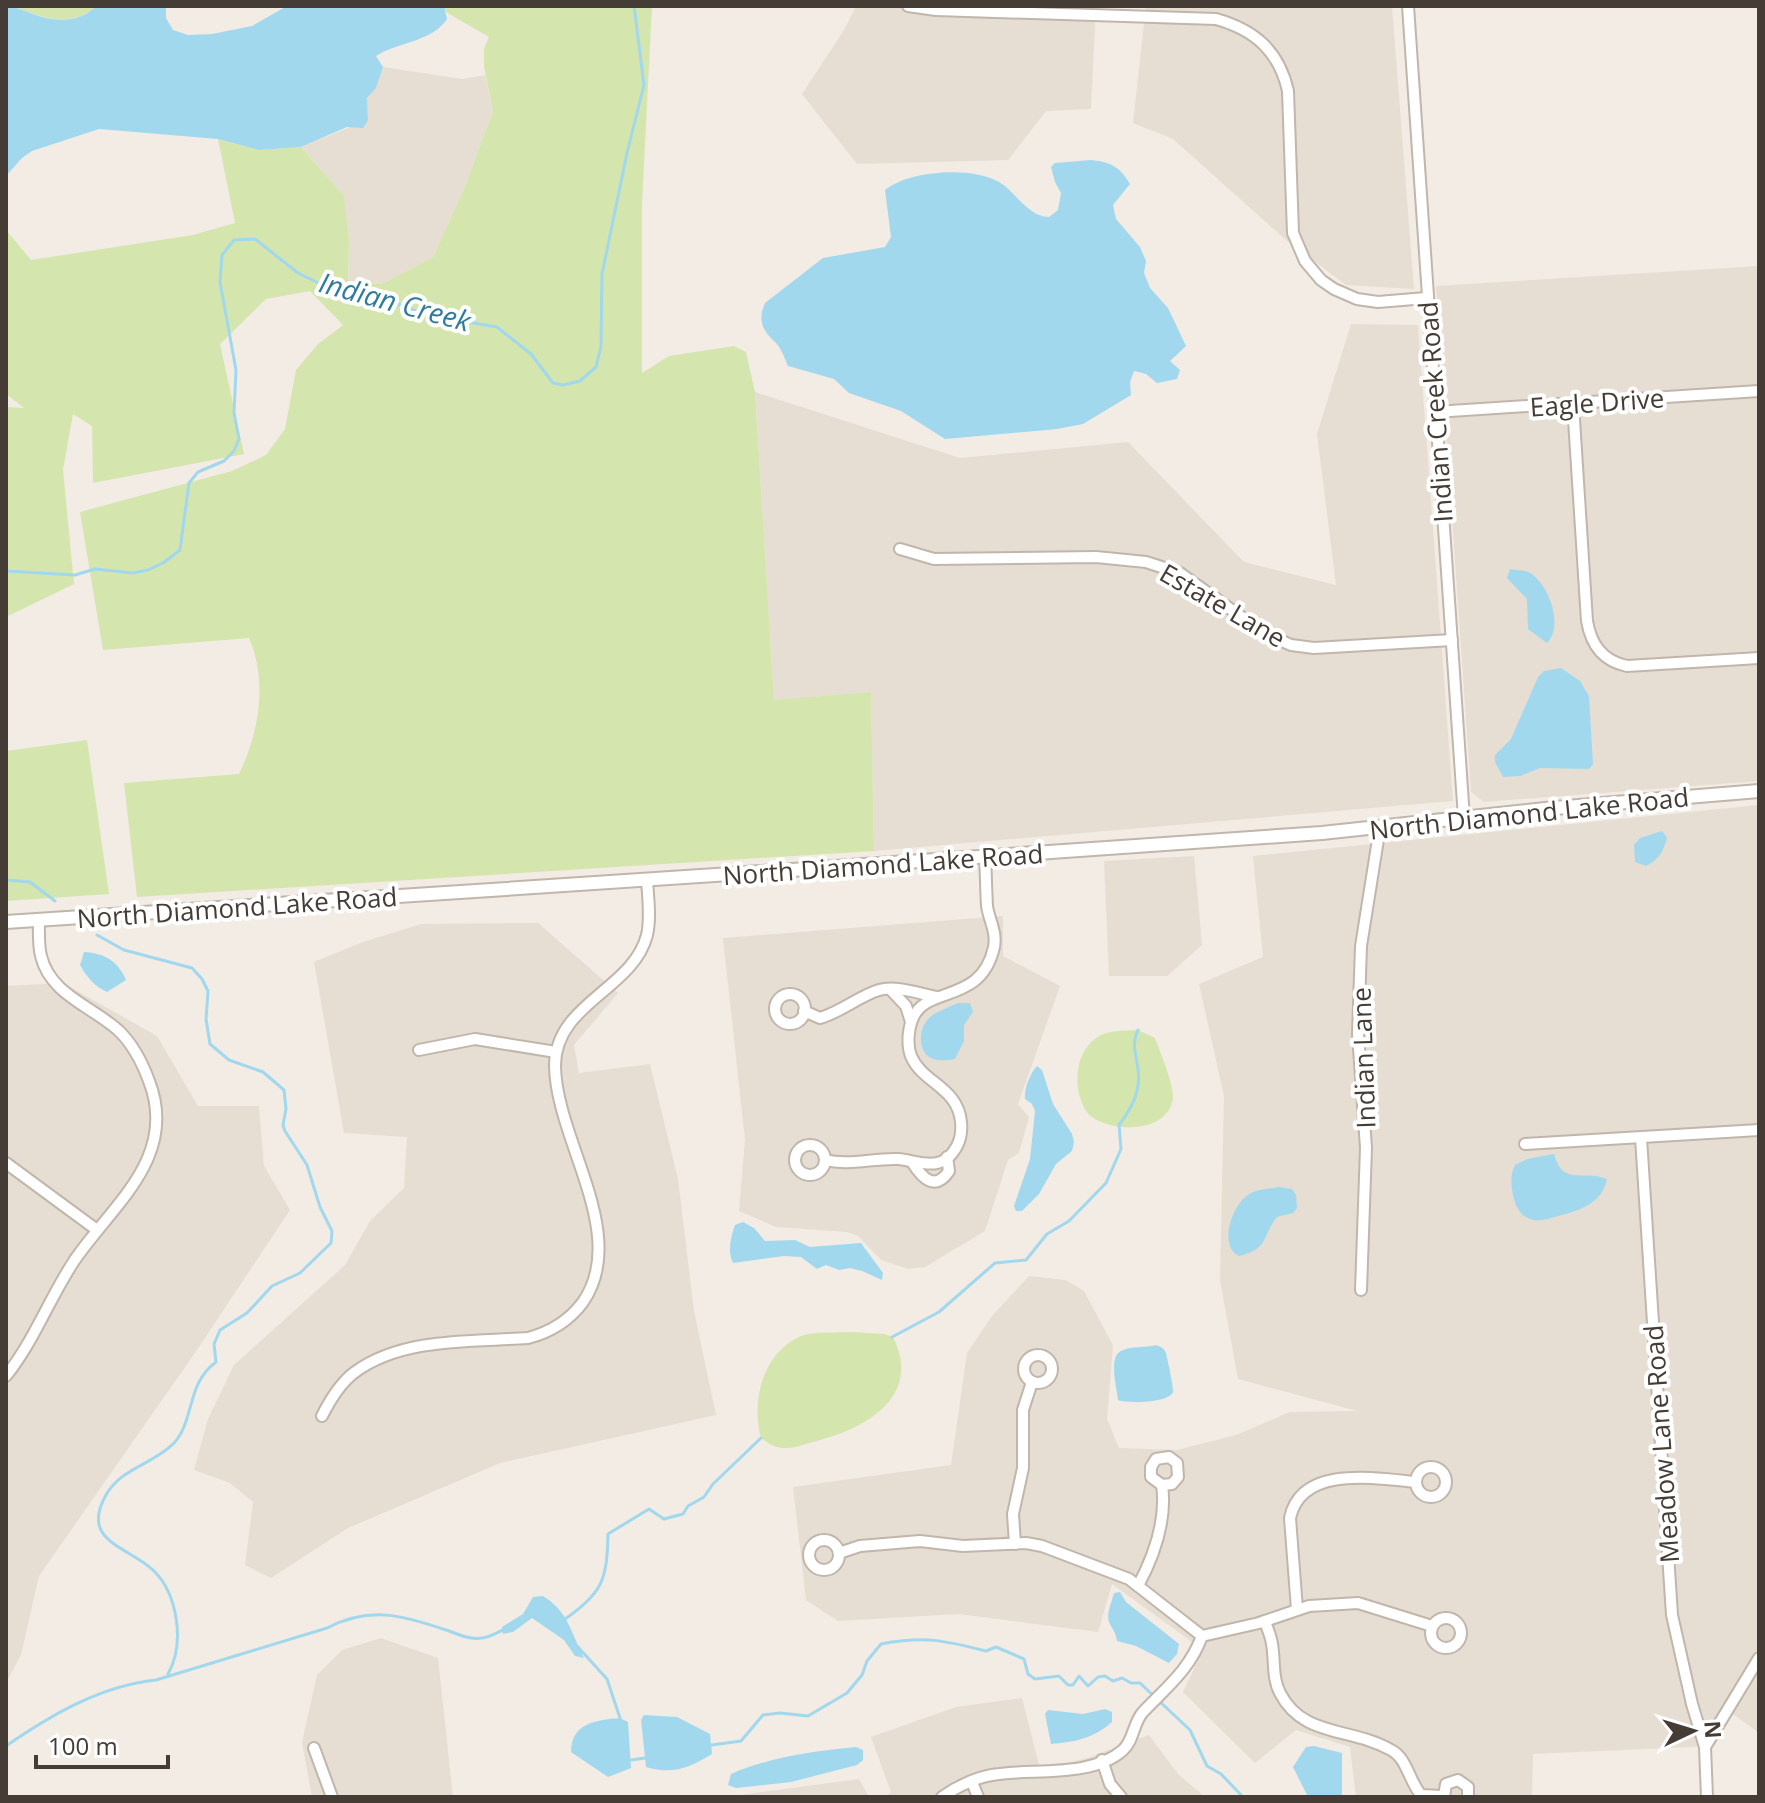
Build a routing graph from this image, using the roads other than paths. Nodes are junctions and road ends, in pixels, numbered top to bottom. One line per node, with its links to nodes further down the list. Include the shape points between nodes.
1 (908, 6): 3 (street)
2 (1408, 6): 4 (street, Indian Creek Road)
3 (1155, 11): 4 (street, via 1230,23 1250,32 1276,57 1288,91 1293,233 1311,269 1334,289 1357,299)
4 (1426, 298): 7 (street, Indian Creek Road)
5 (1759, 391): 6 (street, Eagle Drive)
6 (1573, 404): 7 (street, Eagle Drive); 10 (street, via 1587,621 1594,646 1606,658 1627,666)
7 (1435, 412): 9 (street, Indian Creek Road)
8 (900, 549): 9 (street, Estate Lane, via 934,559 1096,557 1146,562 1180,573 1252,627 1291,645)
9 (1452, 640): 12 (street, Indian Creek Road)
10 (1759, 658)
11 (1759, 791): 12 (street, North Diamond Lake Road)
12 (1464, 818): 13 (street, North Diamond Lake Road)
13 (1380, 827): 14 (street, North Diamond Lake Road); 32 (street, Indian Lane, via 1361,946 1358,1034 1366,1148)
14 (985, 857): 15 (street, North Diamond Lake Road); 19 (street, via 994,949 982,975 969,987)
15 (647, 880): 16 (street, North Diamond Lake Road); 23 (street, via 649,924 638,955 584,1004)
16 (39, 919): 17 (street, North Diamond Lake Road); 31 (street, via 40,953 52,981 118,1030 134,1049 156,1107 152,1148 143,1171)
17 (6, 922)
18 (890, 989): 19 (street); 20 (street, via 820,1018); 21 (street, via 906,1006)
19 (937, 997): 21 (street)
20 (804, 1011)
21 (911, 1022): 27 (street, via 910,1055 959,1107 961,1135)
22 (419, 1050): 23 (street, via 475,1039)
23 (556, 1052): 35 (street, via 559,1095 600,1250 591,1289 577,1311 541,1335 423,1345 384,1357 355,1372)
24 (1759, 1130): 25 (street)
25 (1641, 1138): 26 (street); 46 (street, Meadow Lane Road, via 1672,1615)
26 (1525, 1144)
27 (947, 1157): 29 (street, via 924,1166); 29 (street, via 949,1171 935,1183 921,1177)
28 (825, 1160): 29 (street)
29 (912, 1162)
30 (6, 1163): 31 (street)
31 (97, 1230): 33 (street)
32 (1361, 1290)
33 (6, 1376)
34 (1032, 1382): 38 (street, via 1023,1410)
35 (322, 1416)
36 (1416, 1482): 41 (street, via 1325,1481 1305,1490 1290,1518)
37 (1162, 1485): 40 (street, via 1158,1536)
38 (1015, 1544): 39 (street, via 920,1541); 40 (street, via 1042,1546)
39 (839, 1553)
40 (1138, 1586): 44 (street)
41 (1297, 1609): 42 (street); 43 (street, via 1358,1603)
42 (1265, 1621): 44 (street); 50 (street, via 1278,1689 1298,1717 1393,1750 1421,1795)
43 (1432, 1626)
44 (1202, 1636): 48 (street, via 1191,1661 1139,1716 1129,1743)
45 (1759, 1658): 46 (street)
46 (1705, 1747): 56 (street, Meadow Lane Road)
47 (314, 1748): 51 (street)
48 (1102, 1760): 49 (street, via 1082,1768 996,1774); 54 (street)
49 (972, 1782): 52 (street); 53 (street)
50 (1444, 1796): 55 (street, via 1446,1784 1458,1780 1468,1787)
51 (332, 1797)
52 (942, 1797)
53 (978, 1797)
54 (1121, 1797)
55 (1468, 1797)
56 (1707, 1797)

